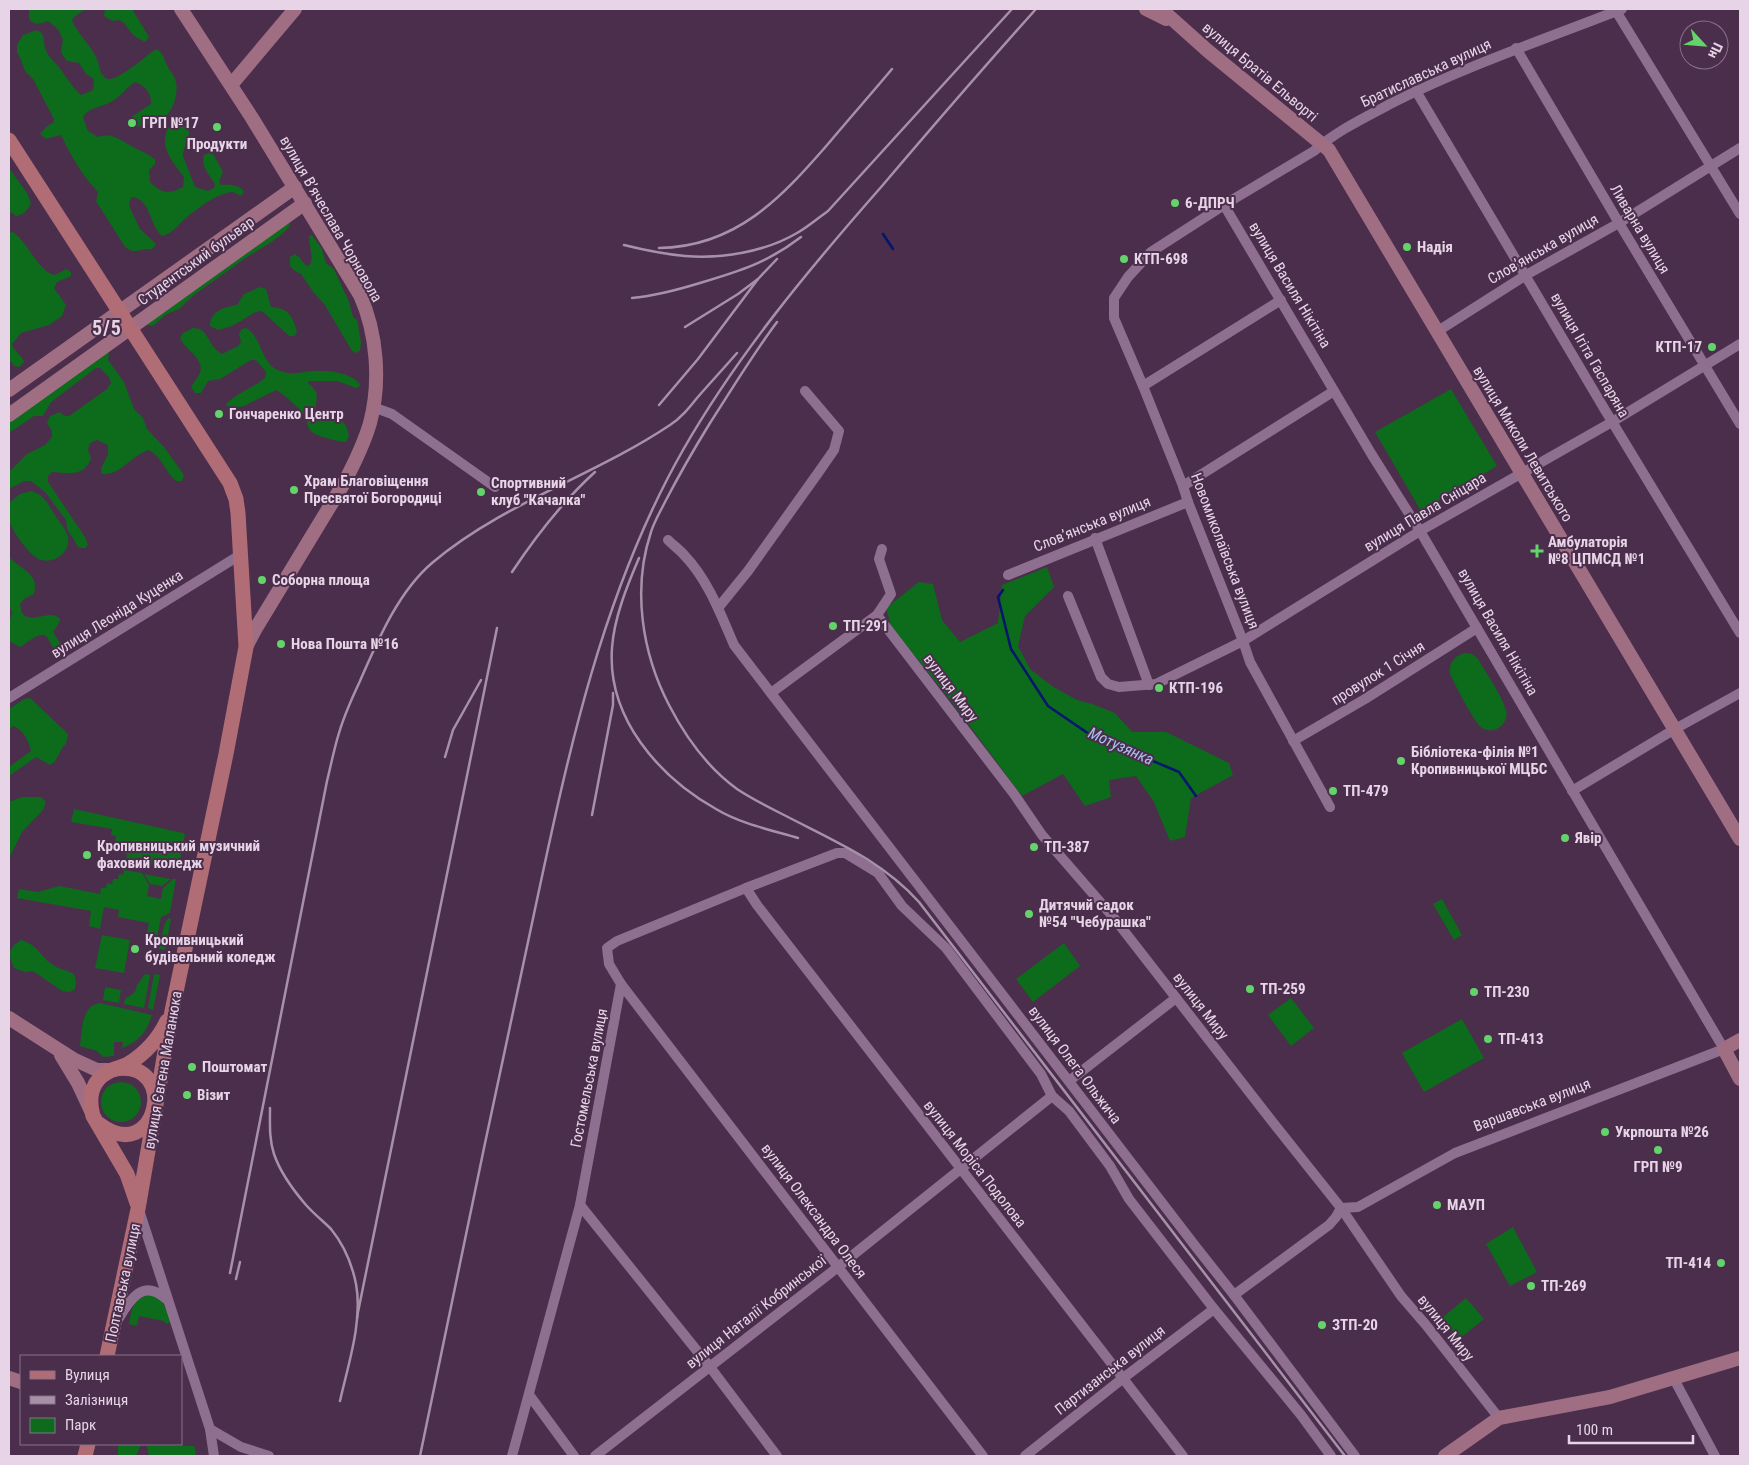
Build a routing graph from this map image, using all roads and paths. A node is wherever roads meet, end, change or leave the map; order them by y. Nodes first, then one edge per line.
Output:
1 (181, 9) edge
2 (295, 9) edge
3 (1146, 9) edge
4 (1161, 9) edge
5 (1619, 10) edge
6 (1178, 25) junction
7 (1516, 48) junction
8 (231, 85) junction
9 (1416, 91) junction
10 (9, 140) edge
11 (1322, 143) junction
12 (1740, 148) edge
13 (1710, 166) junction
14 (294, 187) junction
15 (305, 203) junction
16 (1224, 205) junction
17 (1740, 214) edge
18 (1619, 223) junction
19 (1526, 275) junction
20 (1114, 298) joint
21 (1281, 300) junction
22 (120, 311) junction
23 (130, 328) junction
24 (1438, 331) junction
25 (1740, 344) edge
26 (1705, 365) junction
27 (1143, 386) junction
28 (9, 390) edge
29 (804, 391) dead end
30 (1334, 391) junction
31 (374, 407) junction
32 (9, 415) edge
33 (1612, 422) junction
34 (1740, 424) edge
35 (1521, 473) junction
36 (1183, 486) junction
37 (495, 487) dead end
38 (1188, 502) junction
39 (1420, 531) junction
40 (1096, 538) junction
41 (668, 540) dead end
42 (882, 549) dead end
43 (240, 555) junction
44 (1008, 575) dead end
45 (1068, 596) dead end
46 (718, 608) junction
47 (877, 615) junction
48 (1477, 628) junction
49 (1740, 633) edge
50 (1243, 641) junction
51 (246, 647) junction
52 (1148, 685) junction
53 (771, 693) junction
54 (1740, 693) edge
55 (9, 698) edge
56 (1675, 729) junction
57 (1293, 741) junction
58 (1572, 791) junction
59 (1330, 808) dead end
60 (1740, 839) edge
61 (746, 888) junction
62 (621, 984) junction
63 (1176, 998) junction
64 (172, 1010) junction
65 (9, 1018) edge
66 (1740, 1040) edge
67 (1724, 1049) junction
68 (59, 1052) junction
69 (114, 1070) junction
70 (1740, 1079) edge
71 (1069, 1081) junction
72 (1052, 1096) junction
73 (155, 1108) junction
74 (93, 1116) junction
75 (960, 1170) junction
76 (580, 1205) junction
77 (1341, 1208) junction
78 (138, 1209) junction
79 (838, 1267) junction
80 (1234, 1295) junction
81 (167, 1300) junction
82 (1214, 1309) junction
83 (115, 1324) junction
84 (107, 1355) edge
85 (1740, 1358) edge
86 (710, 1367) junction
87 (1122, 1379) junction
88 (1674, 1379) junction
89 (530, 1396) junction
90 (1499, 1418) junction
91 (210, 1429) junction
92 (214, 1456) edge
93 (269, 1456) edge
94 (512, 1456) edge
95 (574, 1456) edge
96 (595, 1456) edge
97 (776, 1456) edge
98 (982, 1456) edge
99 (1025, 1456) edge
100 (1183, 1456) edge
101 (1330, 1456) edge
102 (1355, 1456) edge
103 (1445, 1456) edge
104 (1715, 1456) edge

1 - 8 main road, вулиця Вʼячеслава Чорновола
2 - 8 main road
3 - 6 main road, вулиця Братів Ельворті
4 - 6 main road, вулиця Братів Ельворті
5 - 7 street, Братиславська вулиця
5 - 13 street
6 - 11 main road, вулиця Братів Ельворті
7 - 9 street, Братиславська вулиця
7 - 18 street, Ливарна вулиця
8 - 14 main road, вулиця Вʼячеслава Чорновола
9 - 11 street, Братиславська вулиця
9 - 19 street, вулиця Ігіта Гаспаряна
10 - 22 main road, вулиця Євгена Маланюка
11 - 16 street, Братиславська вулиця
11 - 24 main road, вулиця Миколи Левитського
12 - 13 street, Словʼянська вулиця
13 - 17 street
13 - 18 street, Словʼянська вулиця
14 - 15 main road, вулиця Вʼячеслава Чорновола
14 - 22 main road, Студентський бульвар
15 - 23 main road, Студентський бульвар
15 - 31 main road, вулиця Вʼячеслава Чорновола
16 - 20 street, Братиславська вулиця
16 - 21 street, вулиця Василя Нікітіна
18 - 19 street, Словʼянська вулиця
18 - 26 street, Ливарна вулиця
19 - 24 street, Словʼянська вулиця
19 - 33 street, вулиця Ігіта Гаспаряна
20 - 27 street, Новомиколаївська вулиця
21 - 27 street
21 - 30 street, вулиця Василя Нікітіна
22 - 23 main road, вулиця Євгена Маланюка
22 - 28 main road, Студентський бульвар
23 - 32 main road, Студентський бульвар
23 - 43 main road, вулиця Євгена Маланюка
24 - 35 main road, вулиця Миколи Левитського
25 - 26 street, вулиця Павла Сніцара
26 - 33 street, вулиця Павла Сніцара
26 - 34 street, Ливарна вулиця
27 - 36 street, Новомиколаївська вулиця
29 - 46 street
30 - 36 street
30 - 39 street, вулиця Василя Нікітіна
31 - 37 street
31 - 51 main road, вулиця Вʼячеслава Чорновола
33 - 35 street, вулиця Павла Сніцара
33 - 49 street, вулиця Ігіта Гаспаряна
35 - 39 street, вулиця Павла Сніцара
35 - 56 main road, вулиця Миколи Левитського
36 - 38 street, Новомиколаївська вулиця
38 - 40 street, Словʼянська вулиця
38 - 50 street, Новомиколаївська вулиця
39 - 48 street, вулиця Василя Нікітіна
39 - 50 street, вулиця Павла Сніцара
40 - 44 street, Словʼянська вулиця
40 - 52 street
41 - 46 street, вулиця Олега Ольжича
42 - 47 street
43 - 51 main road, вулиця Євгена Маланюка
43 - 55 street, вулиця Леоніда Куценка
45 - 52 street, вулиця Павла Сніцара
46 - 53 street, вулиця Олега Ольжича
47 - 53 street
47 - 63 street, вулиця Миру
48 - 57 street, провулок 1 Січня
48 - 58 street, вулиця Василя Нікітіна
50 - 52 street, вулиця Павла Сніцара
50 - 57 street, Новомиколаївська вулиця
51 - 64 main road, вулиця Євгена Маланюка
53 - 71 street, вулиця Олега Ольжича
54 - 56 street
56 - 58 street
56 - 60 main road, вулиця Миколи Левитського
57 - 59 street, Новомиколаївська вулиця
58 - 67 street, вулиця Василя Нікітіна
61 - 62 street
61 - 72 street
61 - 75 street, вулиця Моріса Подолова
62 - 76 street, Гостомельська вулиця
62 - 79 street, вулиця Олександра Олеся
63 - 71 street
63 - 77 street, вулиця Миру
64 - 69 main road
64 - 73 main road, вулиця Євгена Маланюка
65 - 68 main road
66 - 67 main road, Варшавська вулиця
67 - 70 main road, вулиця Василя Нікітіна
67 - 77 street, Варшавська вулиця
68 - 69 main road
68 - 74 main road
69 - 73 main road
69 - 74 main road
71 - 80 street, вулиця Олега Ольжича
72 - 75 street, вулиця Наталії Кобринської
72 - 82 street
73 - 74 main road
73 - 78 main road, вулиця Євгена Маланюка
74 - 78 main road
75 - 79 street, вулиця Наталії Кобринської
75 - 87 street, вулиця Моріса Подолова
76 - 86 street
76 - 89 street, Гостомельська вулиця
77 - 80 street
77 - 90 street, вулиця Миру
78 - 81 street, вулиця Євгена Маланюка
78 - 83 main road, Полтавська вулиця
79 - 86 street, вулиця Наталії Кобринської
79 - 98 street, вулиця Олександра Олеся
80 - 102 street, вулиця Олега Ольжича
81 - 83 street
81 - 91 street, вулиця Євгена Маланюка
82 - 87 street, Партизанська вулиця
82 - 101 street
83 - 84 main road, Полтавська вулиця
85 - 88 main road
86 - 96 street, вулиця Наталії Кобринської
86 - 97 street
87 - 99 street, Партизанська вулиця
87 - 100 street, вулиця Моріса Подолова
88 - 90 main road
88 - 104 street
89 - 94 street, Гостомельська вулиця
89 - 95 street
90 - 103 main road
91 - 92 street, вулиця Євгена Маланюка
91 - 93 street

